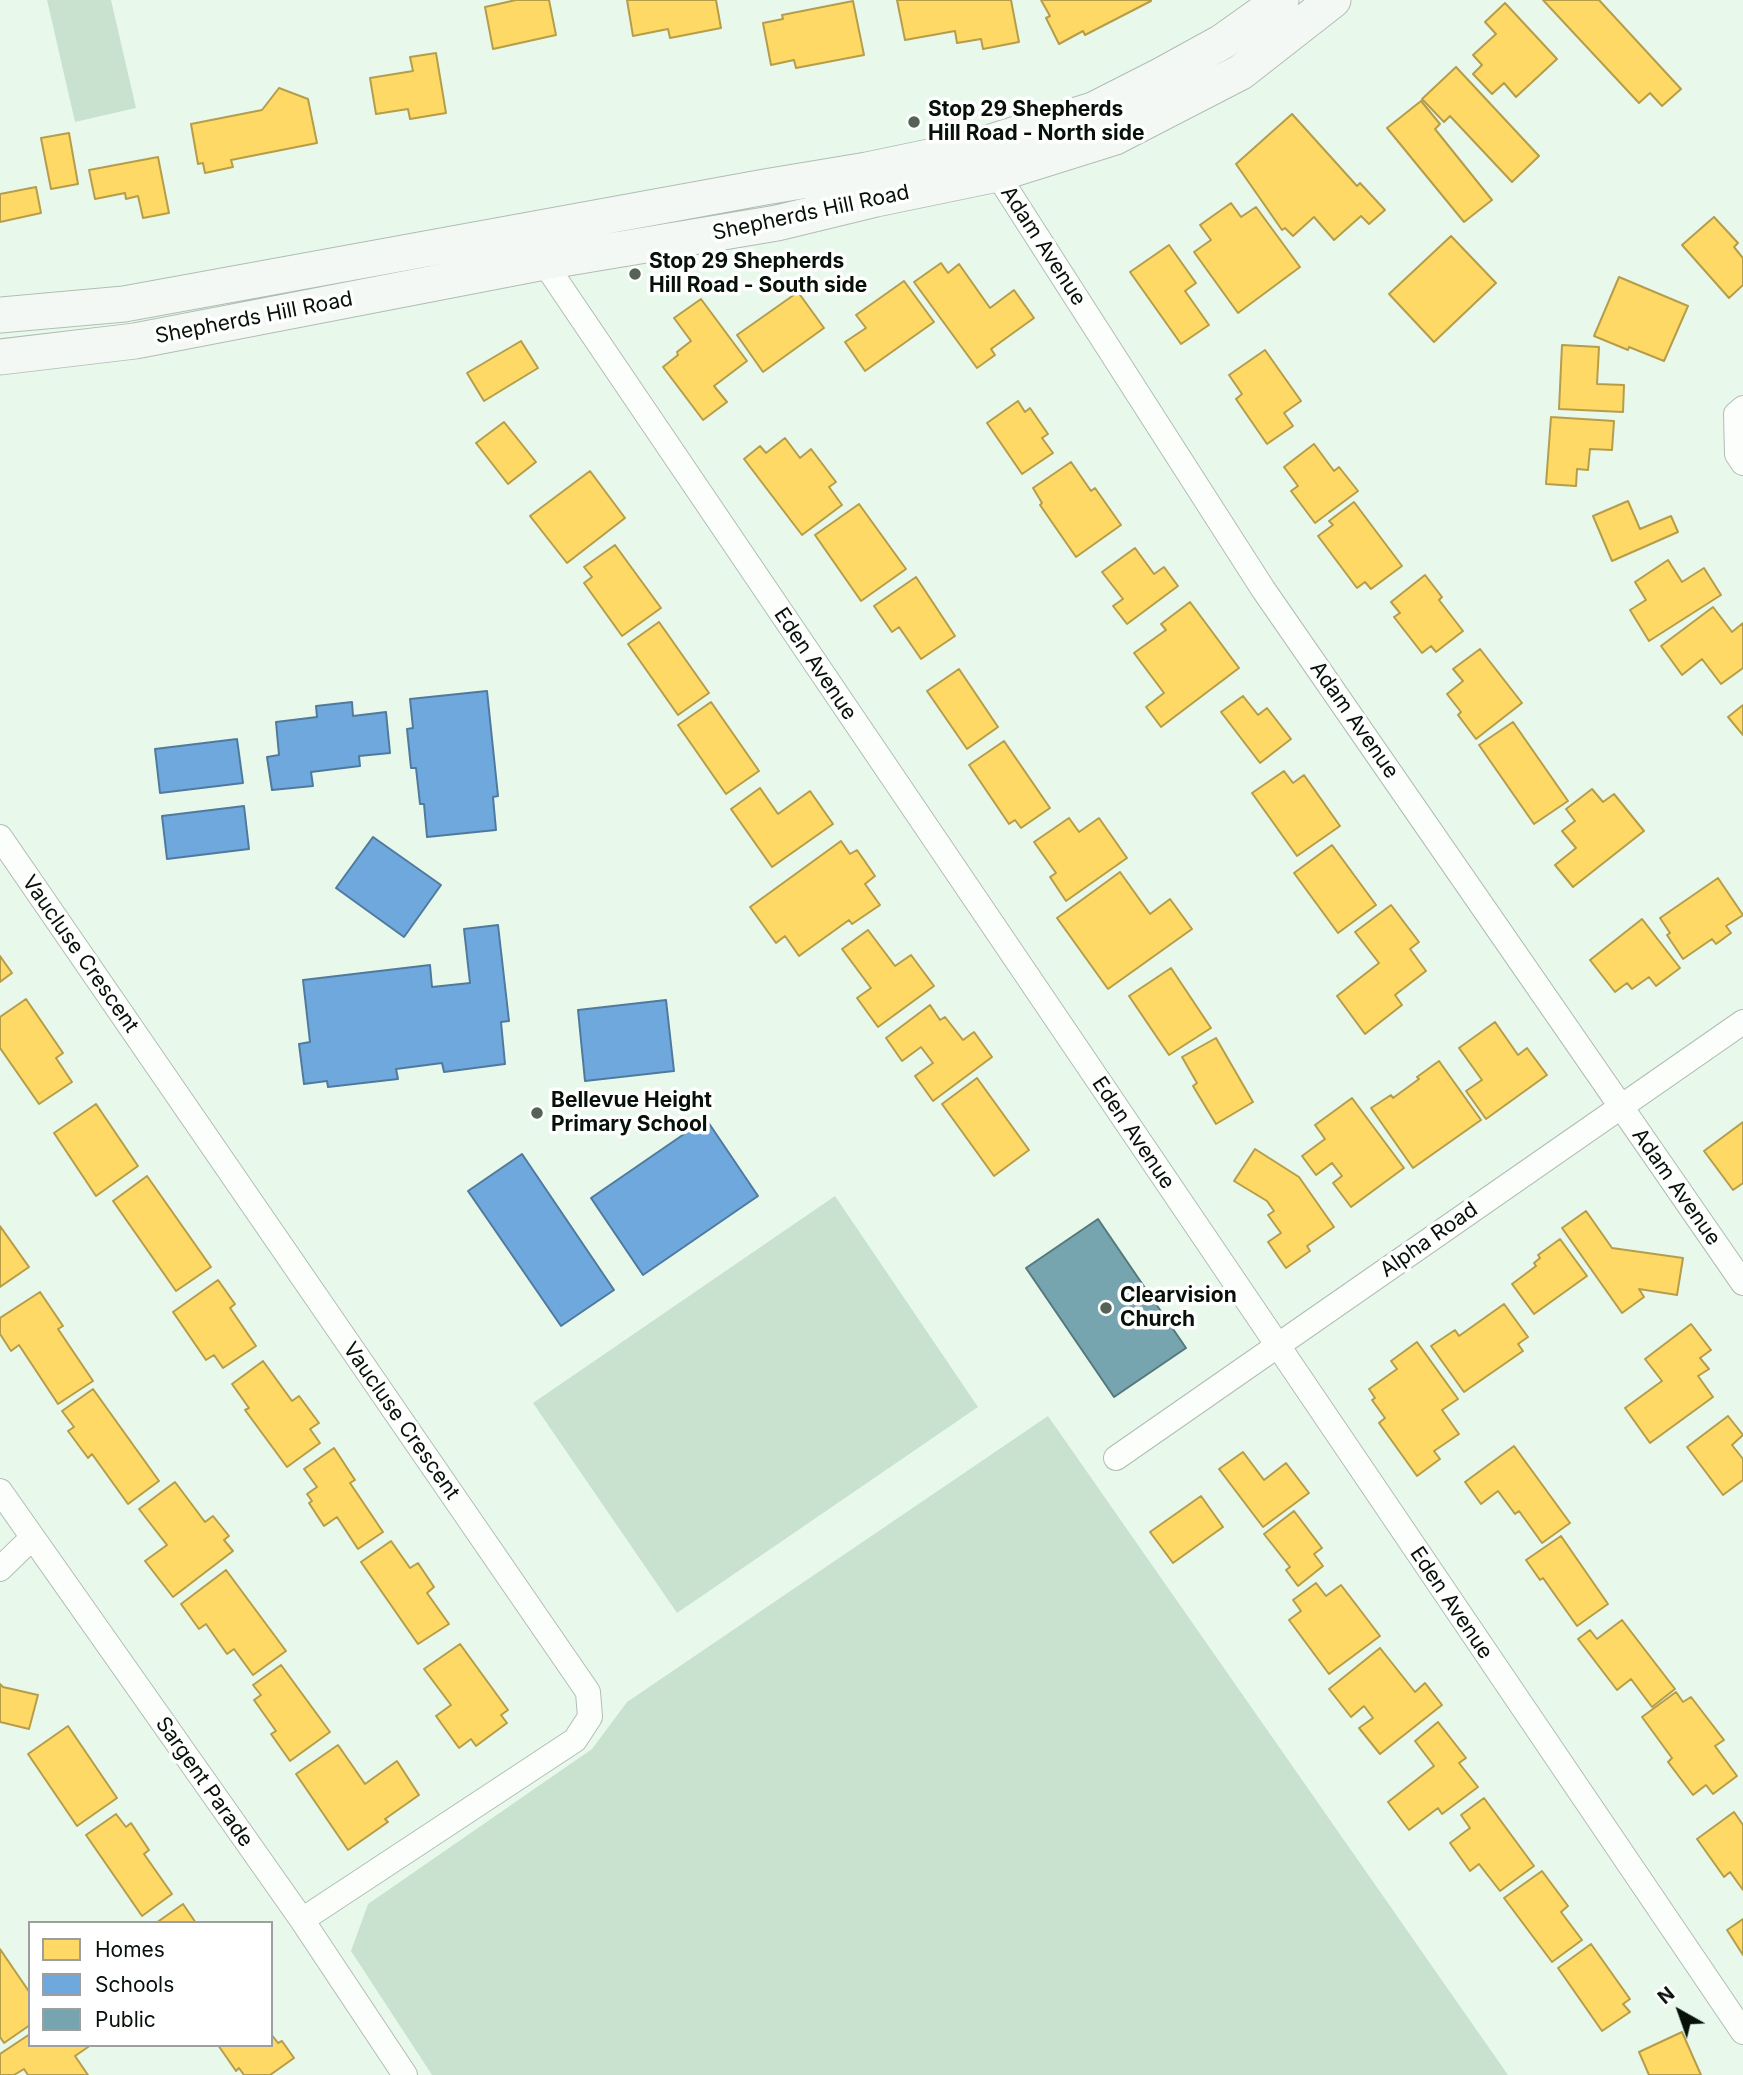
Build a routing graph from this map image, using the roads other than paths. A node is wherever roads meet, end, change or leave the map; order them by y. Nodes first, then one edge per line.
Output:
1 (1281, 0) edge
2 (1333, 0) edge
3 (992, 159) junction
4 (539, 229) junction
5 (544, 262) junction
6 (0, 315) edge
7 (0, 356) edge
8 (1743, 408) edge
9 (1743, 463) edge
10 (0, 837) edge
11 (1743, 1022) edge
12 (1621, 1107) junction
13 (1743, 1283) edge
14 (1277, 1346) junction
15 (1116, 1458) dead end
16 (0, 1491) edge
17 (32, 1538) junction
18 (0, 1569) edge
19 (302, 1920) junction
20 (1743, 2032) edge
21 (405, 2075) edge

1 - 3 main road, Shepherds Hill Road
2 - 3 main road, Shepherds Hill Road
3 - 4 main road, Shepherds Hill Road
3 - 5 main road, Shepherds Hill Road
3 - 12 street, Adam Avenue
4 - 5 street, Eden Avenue
4 - 6 main road, Shepherds Hill Road
5 - 7 main road, Shepherds Hill Road
5 - 14 street, Eden Avenue
8 - 9 street
10 - 19 street, Vaucluse Crescent
11 - 12 street, Alpha Road
12 - 13 street, Adam Avenue
12 - 14 street, Alpha Road
14 - 15 street, Alpha Road
14 - 20 street, Eden Avenue
16 - 17 street, Sargent Parade
17 - 18 street
17 - 19 street, Sargent Parade
19 - 21 street, Sargent Parade

